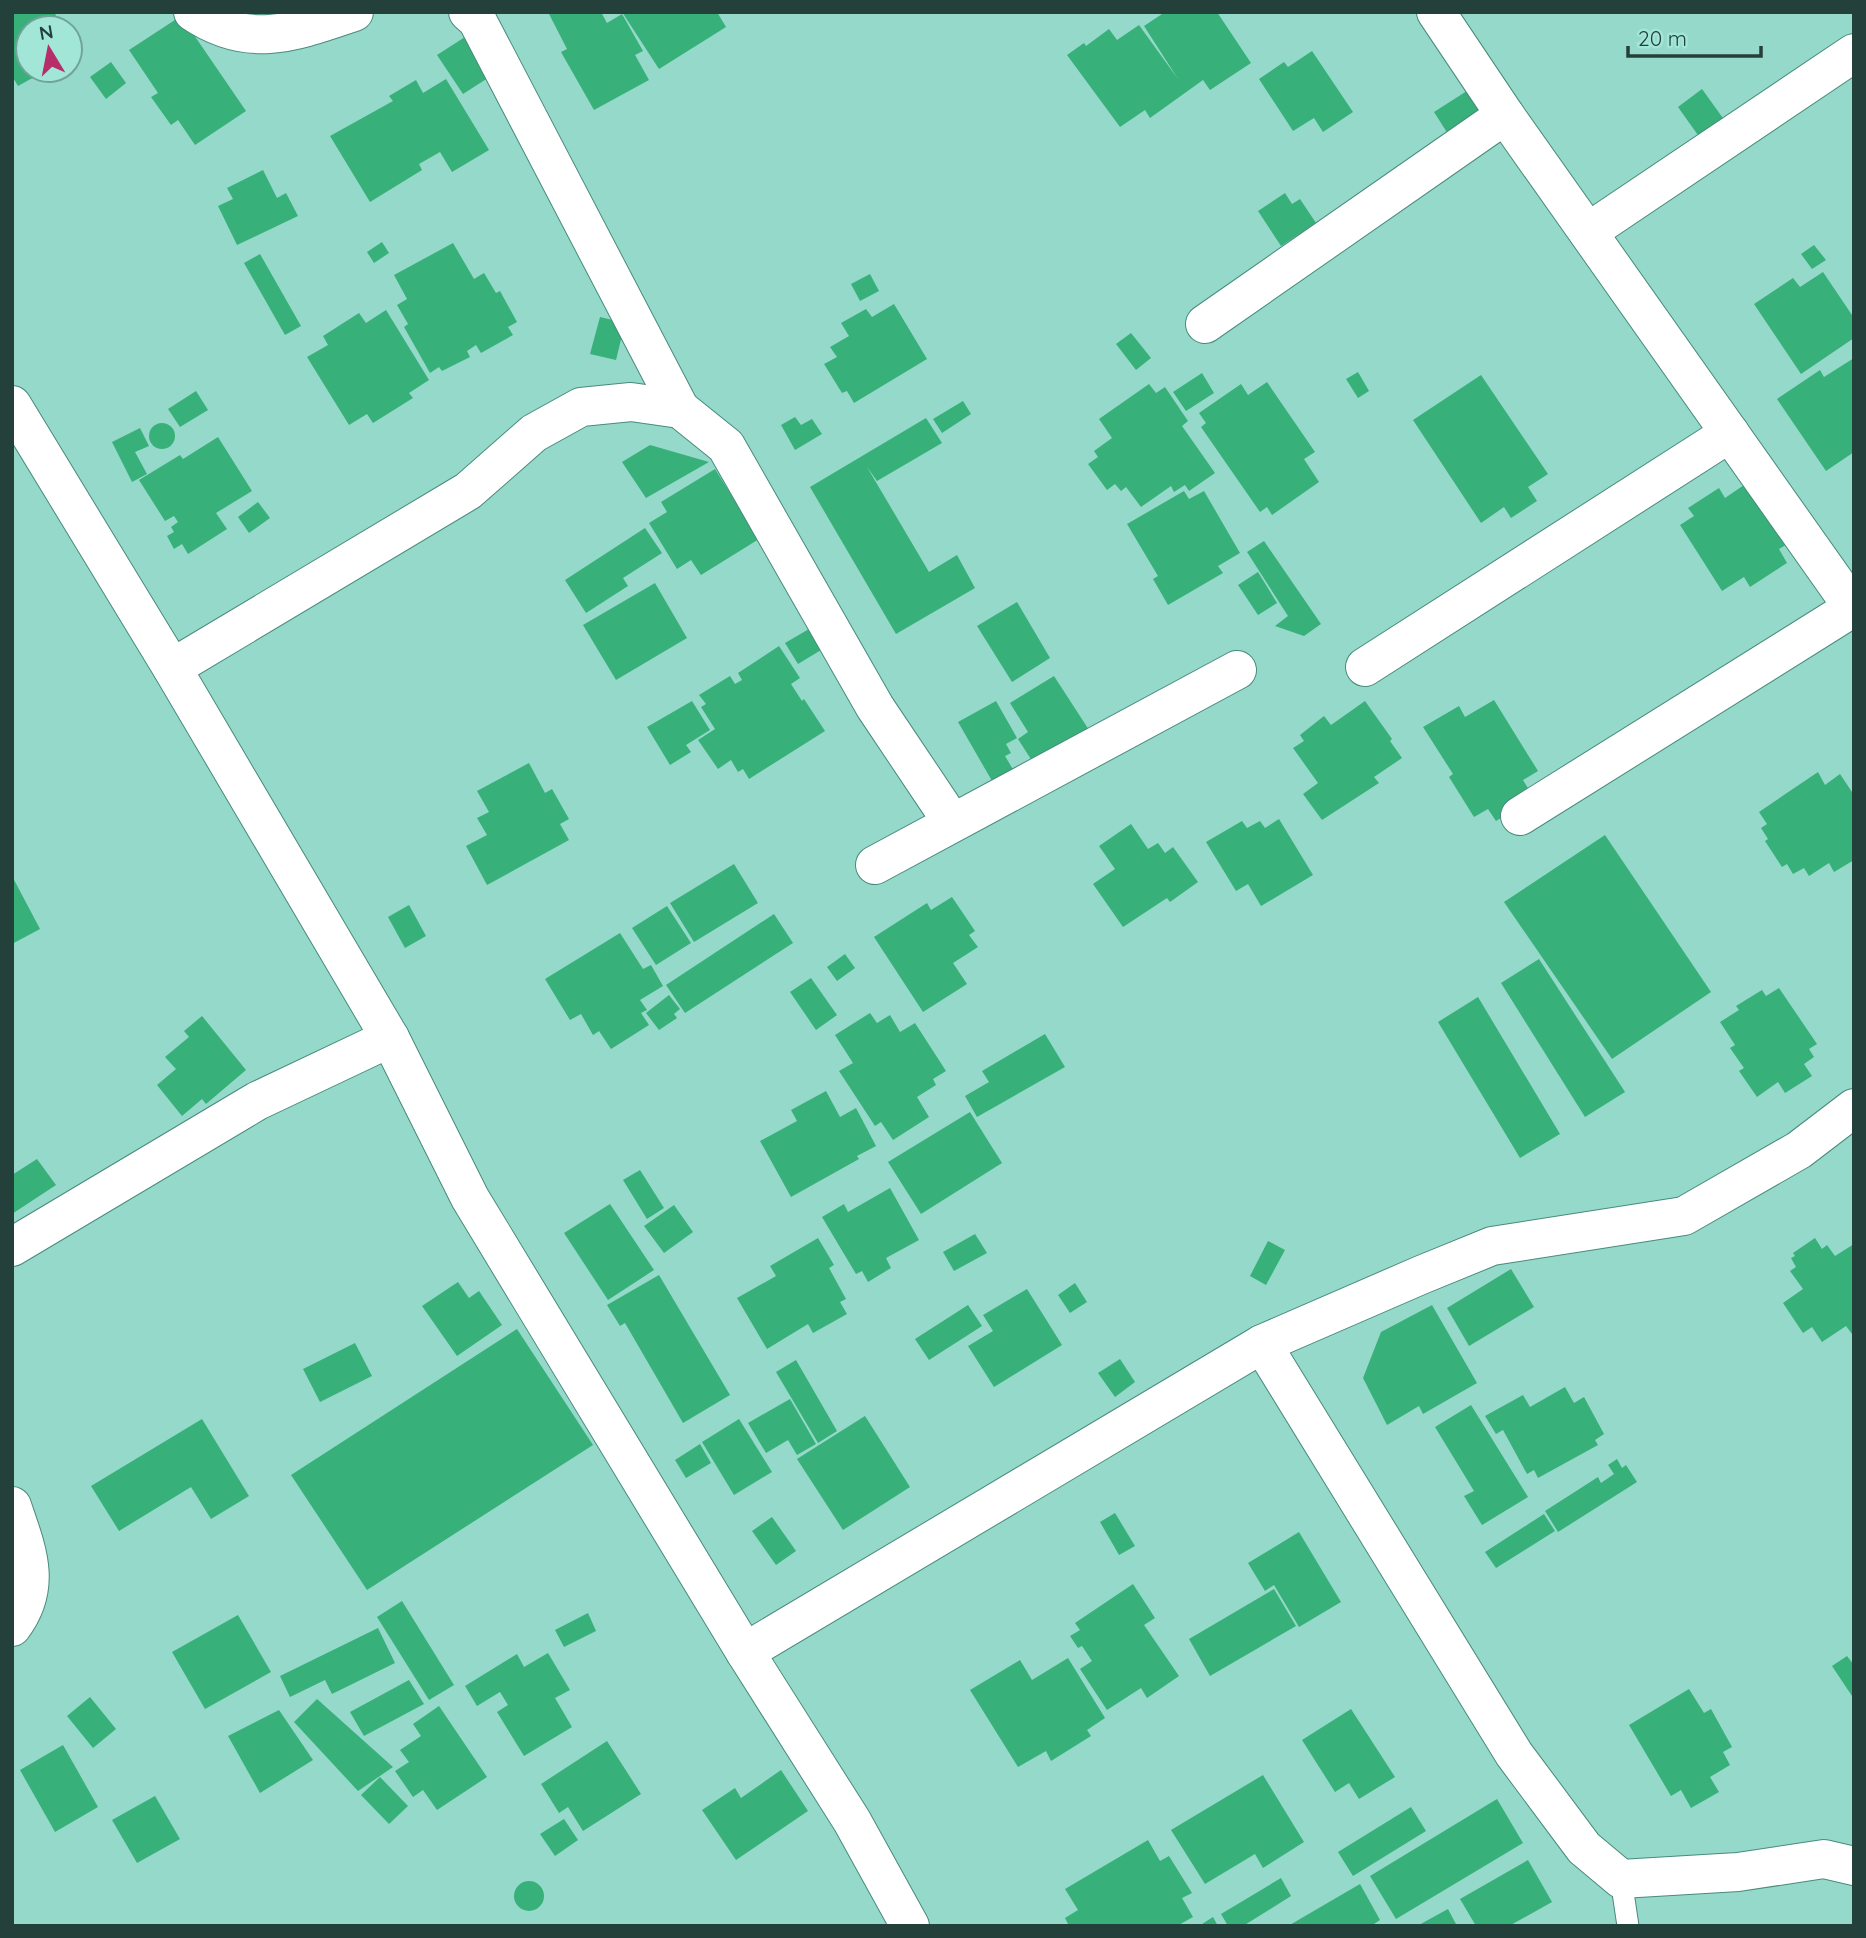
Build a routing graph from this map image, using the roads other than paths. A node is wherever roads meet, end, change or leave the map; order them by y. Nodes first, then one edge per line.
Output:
1 (193, 12) edge
2 (354, 12) edge
3 (468, 12) edge
4 (1436, 12) edge
5 (1854, 53) edge
6 (1505, 115) junction
7 (1588, 232) junction
8 (1205, 324) dead end
9 (12, 405) edge
10 (680, 409) junction
11 (1730, 433) junction
12 (1854, 608) edge
13 (1365, 667) dead end
14 (173, 668) junction
15 (1237, 670) dead end
16 (1520, 816) dead end
17 (952, 822) junction
18 (875, 865) dead end
19 (390, 1038) junction
20 (1854, 1108) edge
21 (12, 1247) edge
22 (1262, 1344) junction
23 (12, 1506) edge
24 (12, 1627) edge
25 (745, 1652) junction
26 (1854, 1866) edge
27 (1621, 1879) junction
28 (910, 1926) edge
29 (1628, 1926) edge

1 - 2 street
3 - 10 street
4 - 6 street
5 - 7 street
6 - 7 street
6 - 8 street
7 - 11 street
9 - 14 street
10 - 14 street
10 - 17 street
11 - 12 street
11 - 13 street
12 - 16 street
14 - 19 street
15 - 17 street
17 - 18 street
19 - 21 street
19 - 25 street
20 - 22 street
22 - 25 street
22 - 27 street
23 - 24 street
25 - 28 street
26 - 27 street
27 - 29 lane

